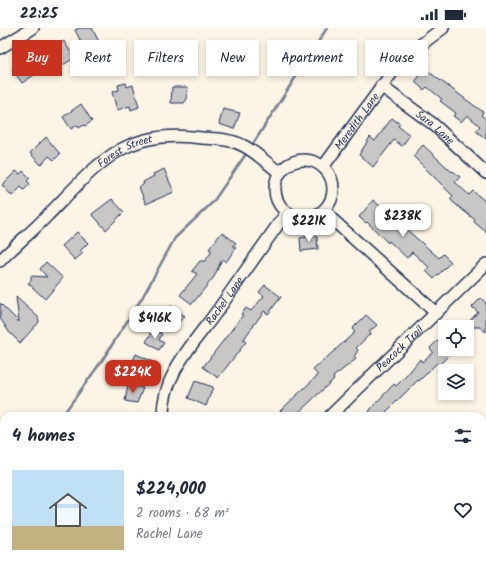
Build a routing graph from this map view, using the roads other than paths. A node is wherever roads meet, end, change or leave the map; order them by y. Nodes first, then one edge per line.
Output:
1 (33, 28) edge
2 (443, 28) edge
3 (0, 48) edge
4 (381, 86) junction
5 (323, 167) junction
6 (280, 173) junction
7 (486, 173) edge
8 (322, 211) junction
9 (287, 212) junction
10 (0, 261) edge
11 (486, 264) edge
12 (436, 313) junction
13 (163, 412) edge
14 (334, 412) edge

1 - 3 street
2 - 4 street, Meredith Lane
4 - 5 street, Meredith Lane
4 - 7 street, Sara Lane
5 - 6 street
5 - 8 street
6 - 9 street
6 - 10 street, Forest Street
8 - 9 street
8 - 12 street
9 - 13 street, Rachel Lane
11 - 12 street, Peacock Trail
12 - 14 street, Peacock Trail

